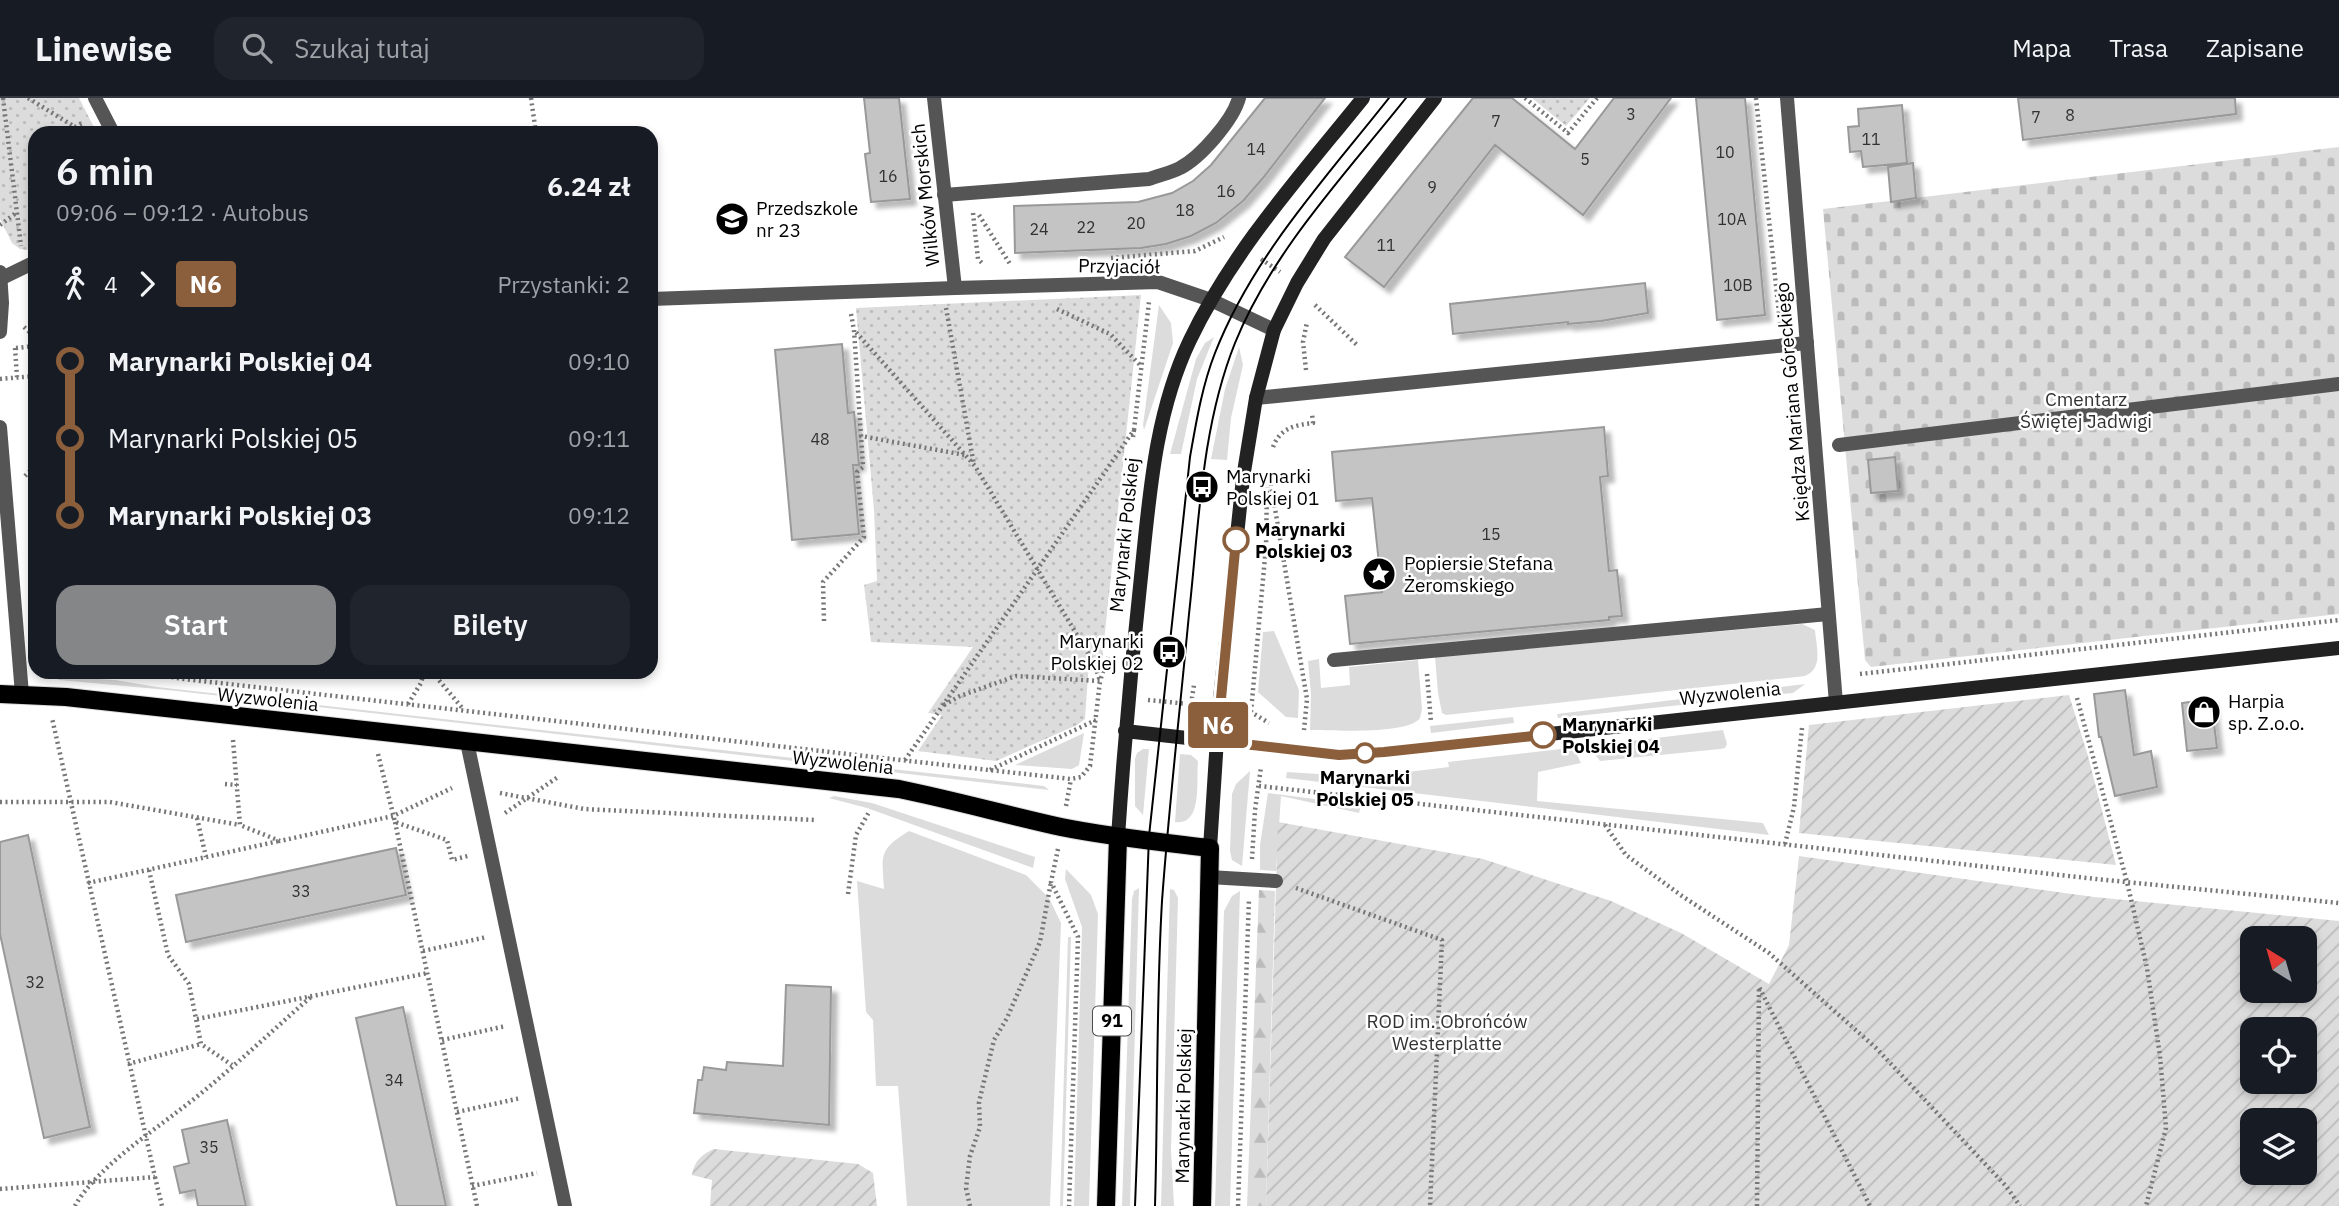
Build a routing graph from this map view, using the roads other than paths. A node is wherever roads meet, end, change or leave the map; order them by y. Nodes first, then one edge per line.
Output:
1 (95, 98) edge
2 (934, 98) edge
3 (1239, 98) edge
4 (1363, 98) edge
5 (1435, 98) edge
6 (1787, 98) edge
7 (110, 126) edge
8 (944, 195) junction
9 (28, 265) edge
10 (1, 275) edge
11 (955, 288) junction
12 (658, 299) edge
13 (1211, 300) junction
14 (1273, 330) junction
15 (0, 332) edge
16 (1807, 343) junction
17 (2339, 384) edge
18 (1256, 398) junction
19 (0, 427) edge
20 (1839, 445) dead end
21 (1828, 614) junction
22 (2339, 648) edge
23 (1334, 660) dead end
24 (0, 694) edge
25 (22, 694) junction
26 (1836, 703) junction
27 (1125, 731) junction
28 (1217, 741) junction
29 (467, 742) junction
30 (1118, 837) junction
31 (1210, 848) junction
32 (1209, 877) junction
33 (1276, 881) road end
34 (565, 1206) edge
35 (1106, 1206) edge
36 (1202, 1206) edge

1 - 7 street
2 - 8 street, Wilków Morskich
3 - 8 street
4 - 13 street, Marynarki Polskiej / 91
5 - 14 street, Marynarki Polskiej
6 - 16 street, Księdza Mariana Góreckiego
8 - 11 street, Wilków Morskich
9 - 10 street
10 - 15 street
11 - 12 street, Przyjaciół
11 - 13 street, Przyjaciół
13 - 14 street, Przyjaciół
13 - 27 street, Marynarki Polskiej / 91
14 - 18 street, Marynarki Polskiej
16 - 18 street
16 - 21 street, Księdza Mariana Góreckiego
17 - 20 street
18 - 28 street, Marynarki Polskiej
19 - 25 street
21 - 23 street
21 - 26 street, Księdza Mariana Góreckiego
22 - 26 street, Wyzwolenia
24 - 25 main road, Wyzwolenia
25 - 29 main road, Wyzwolenia
26 - 28 street, Wyzwolenia
27 - 28 street, Wyzwolenia
27 - 30 street, Marynarki Polskiej / 91
28 - 31 street, Marynarki Polskiej
29 - 30 main road, Wyzwolenia
29 - 34 street
30 - 31 main road, Wyzwolenia
30 - 35 main road, Marynarki Polskiej / 91
31 - 32 main road, Marynarki Polskiej
32 - 33 street
32 - 36 main road, Marynarki Polskiej

